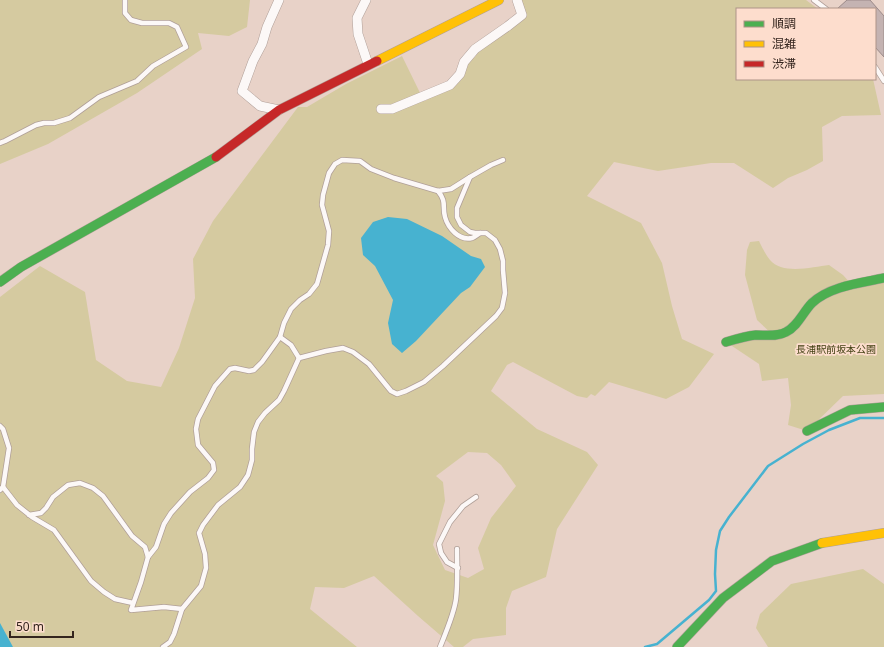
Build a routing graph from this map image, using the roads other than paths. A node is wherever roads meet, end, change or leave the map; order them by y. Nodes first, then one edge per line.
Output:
1 (125, 0) edge
2 (279, 0) edge
3 (366, 0) edge
4 (499, 0) edge
5 (518, 0) edge
6 (814, 0) edge
7 (825, 8) edge
8 (368, 64) junction
9 (876, 69) edge
10 (884, 81) edge
11 (381, 109) dead end
12 (279, 110) junction
13 (0, 143) edge
14 (503, 160) dead end
15 (470, 177) junction
16 (438, 191) junction
17 (480, 233) junction
18 (884, 278) edge
19 (0, 282) edge
20 (280, 336) junction
21 (726, 342) dead end
22 (299, 358) junction
23 (884, 407) edge
24 (0, 426) edge
25 (807, 431) dead end
26 (2, 489) edge
27 (476, 497) dead end
28 (29, 515) junction
29 (884, 533) edge
30 (457, 549) dead end
31 (148, 558) junction
32 (458, 568) junction
33 (133, 603) junction
34 (182, 609) junction
35 (163, 647) edge
36 (440, 647) edge
37 (677, 647) edge

1 - 13 lane
2 - 12 street
3 - 8 street
4 - 8 street
5 - 11 street
6 - 7 lane
8 - 12 street
9 - 10 lane
12 - 19 street
14 - 15 lane
15 - 16 lane
15 - 17 lane
16 - 17 lane
16 - 20 lane
17 - 22 lane
18 - 21 street
20 - 22 lane
20 - 31 lane
22 - 34 lane
23 - 25 street
24 - 26 lane
26 - 28 lane
27 - 32 lane
28 - 31 lane
28 - 33 lane
29 - 37 street
30 - 32 lane
31 - 33 lane
32 - 36 lane
33 - 34 lane
34 - 35 lane

